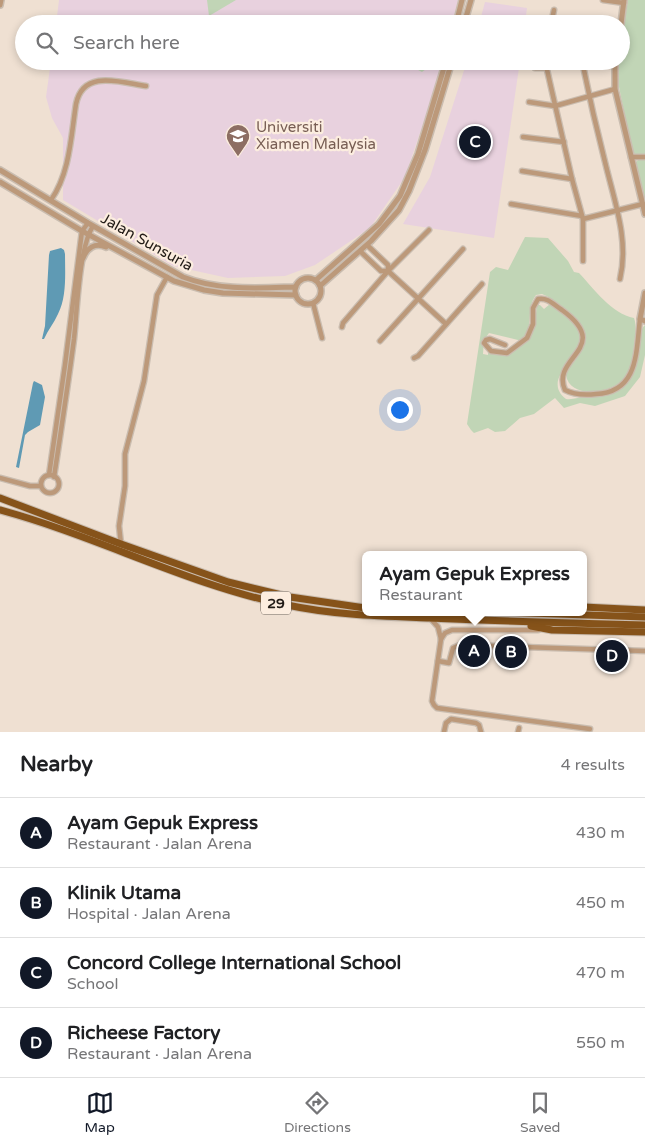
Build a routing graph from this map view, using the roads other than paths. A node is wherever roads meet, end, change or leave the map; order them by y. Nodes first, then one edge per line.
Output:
1 (0, 0) edge
2 (462, 0) edge
3 (471, 0) edge
4 (603, 0) edge
5 (615, 1) edge
6 (624, 2) edge
7 (0, 5) edge
8 (554, 10) dead end
9 (458, 15) edge
10 (467, 15) edge
11 (553, 15) edge
12 (622, 15) edge
13 (443, 70) edge
14 (449, 70) edge
15 (547, 70) edge
16 (584, 70) edge
17 (615, 70) edge
18 (146, 86) dead end
19 (615, 89) junction
20 (589, 97) junction
21 (529, 102) dead end
22 (555, 106) junction
23 (523, 137) dead end
24 (564, 142) junction
25 (631, 157) junction
26 (645, 157) edge
27 (0, 170) edge
28 (522, 172) dead end
29 (572, 179) junction
30 (0, 182) edge
31 (51, 200) junction
32 (511, 204) dead end
33 (643, 204) junction
34 (617, 211) junction
35 (645, 214) edge
36 (582, 217) junction
37 (90, 224) junction
38 (429, 230) dead end
39 (82, 231) junction
40 (88, 234) junction
41 (367, 245) junction
42 (463, 249) dead end
43 (360, 251) junction
44 (83, 258) junction
45 (582, 262) dead end
46 (144, 266) junction
47 (388, 271) junction
48 (167, 277) junction
49 (620, 279) dead end
50 (316, 280) junction
51 (482, 284) dead end
52 (320, 286) junction
53 (296, 287) junction
54 (645, 293) edge
55 (296, 295) junction
56 (418, 298) junction
57 (313, 303) junction
58 (643, 320) edge
59 (446, 324) junction
60 (342, 327) dead end
61 (322, 338) dead end
62 (380, 341) dead end
63 (505, 345) dead end
64 (414, 358) dead end
65 (52, 476) junction
66 (0, 478) edge
67 (40, 486) junction
68 (0, 498) edge
69 (0, 502) edge
70 (23, 507) junction
71 (0, 510) edge
72 (121, 544) junction
73 (587, 607) edge
74 (362, 608) edge
75 (645, 610) edge
76 (587, 615) edge
77 (645, 617) edge
78 (431, 618) junction
79 (502, 622) junction
80 (645, 625) edge
81 (552, 630) junction
82 (645, 632) edge
83 (441, 639) junction
84 (645, 651) edge
85 (438, 661) junction
86 (590, 729) dead end
87 (444, 732) edge
88 (481, 732) edge

1 - 7 street
2 - 9 street
3 - 10 street
4 - 5 street
5 - 6 street
6 - 12 street
8 - 11 street
13 - 50 street
14 - 41 street
15 - 22 street
16 - 20 street
17 - 19 street
18 - 31 street
19 - 20 street
19 - 25 street
20 - 22 street
20 - 34 street
21 - 22 street
22 - 24 street
23 - 24 street
24 - 29 street
25 - 26 street
25 - 33 street
27 - 31 street, Jalan Sunsuria
28 - 29 street
29 - 36 street
30 - 39 street, Jalan Sunsuria
31 - 37 street, Jalan Sunsuria
32 - 36 street
33 - 34 street
33 - 35 street
34 - 36 street
34 - 49 street
36 - 45 street
37 - 39 street
37 - 40 street
37 - 53 street, Jalan Sunsuria
38 - 47 street
39 - 40 street, Jalan Sunsuria
39 - 65 street
40 - 44 street
40 - 46 street, Jalan Sunsuria
41 - 43 street
41 - 47 street
42 - 56 street
43 - 47 street
43 - 52 street
44 - 46 street
44 - 65 street
46 - 48 street, Jalan Sunsuria
47 - 56 street
47 - 60 street
48 - 55 street, Jalan Sunsuria
48 - 72 street
50 - 52 street
50 - 53 street
51 - 59 street
52 - 57 street
53 - 55 street
54 - 58 street
55 - 57 street
56 - 59 street
56 - 62 street
57 - 61 street
58 - 63 street
59 - 64 street
65 - 67 street
65 - 67 street
66 - 67 street
68 - 70 highway
69 - 70 highway, 29
70 - 72 highway, 29
71 - 78 highway, 29
72 - 74 highway, 29
73 - 75 highway
76 - 77 highway
78 - 79 highway, 29
78 - 83 street
79 - 80 highway, 29
79 - 81 highway
81 - 82 highway
81 - 83 street
83 - 85 street
84 - 85 street
85 - 86 street
87 - 88 street

